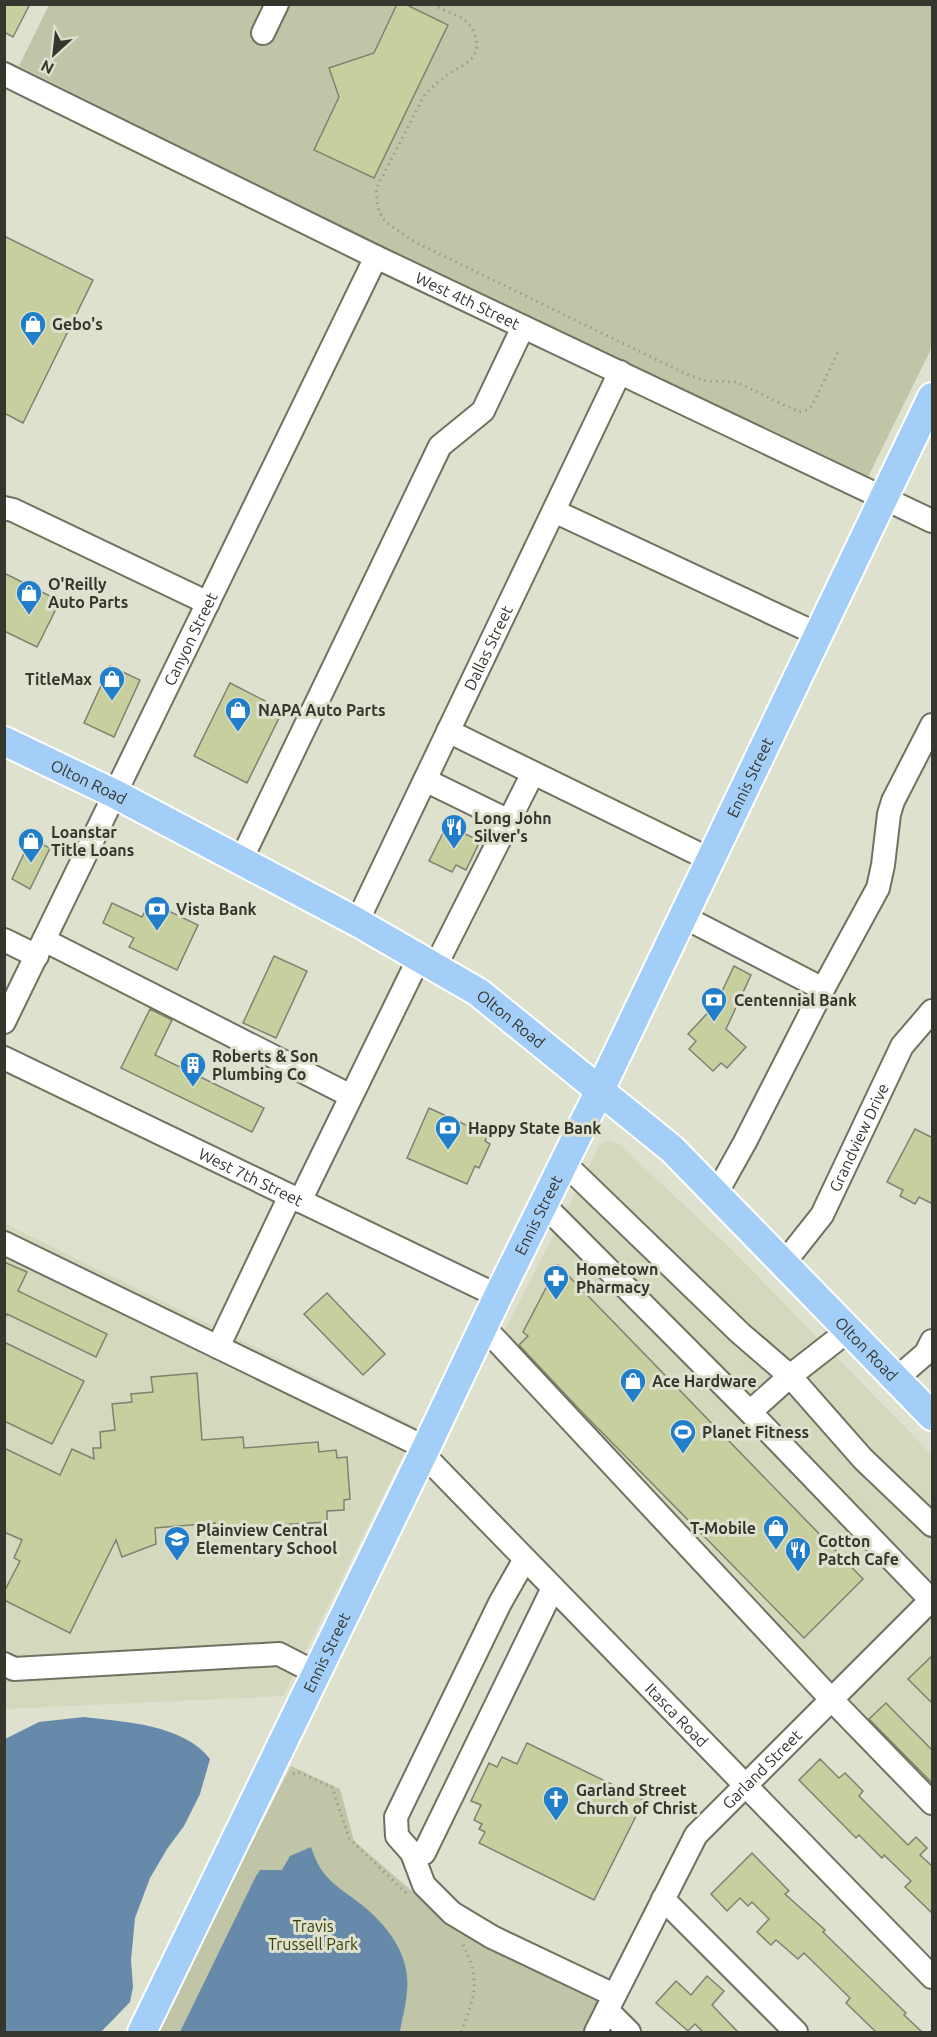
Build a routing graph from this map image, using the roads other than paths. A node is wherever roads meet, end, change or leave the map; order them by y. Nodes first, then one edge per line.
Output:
1 (277, 4) edge
2 (263, 33) dead end
3 (4, 74) edge
4 (376, 257) junction
5 (523, 327) junction
6 (620, 372) junction
7 (933, 397) edge
8 (884, 497) junction
9 (4, 508) edge
10 (554, 511) junction
11 (933, 521) edge
12 (208, 603) junction
13 (818, 634) junction
14 (933, 725) edge
15 (448, 732) junction
16 (4, 741) edge
17 (533, 773) junction
18 (425, 780) junction
19 (115, 794) junction
20 (509, 821) junction
21 (709, 859) junction
22 (241, 860) junction
23 (682, 916) junction
24 (357, 922) junction
25 (4, 940) edge
26 (40, 948) junction
27 (427, 962) junction
28 (822, 989) junction
29 (933, 1011) edge
30 (4, 1022) edge
31 (4, 1058) edge
32 (600, 1090) junction
33 (351, 1096) junction
34 (564, 1163) junction
35 (716, 1194) junction
36 (295, 1198) junction
37 (543, 1204) junction
38 (4, 1243) edge
39 (784, 1263) junction
40 (498, 1296) junction
41 (483, 1326) junction
42 (849, 1330) junction
43 (933, 1341) edge
44 (218, 1347) junction
45 (790, 1376) junction
46 (896, 1379) junction
47 (750, 1412) junction
48 (933, 1416) edge
49 (424, 1451) junction
50 (933, 1525) edge
51 (525, 1559) junction
52 (553, 1588) junction
53 (932, 1599) edge
54 (4, 1664) edge
55 (316, 1673) junction
56 (831, 1699) junction
57 (744, 1785) junction
58 (933, 1803) edge
59 (412, 1853) junction
60 (663, 1899) junction
61 (933, 1977) edge
62 (611, 2003) junction
63 (142, 2032) edge
64 (596, 2032) edge
65 (629, 2032) edge
66 (796, 2032) edge

1 - 2 street
3 - 4 street, West 4th Street
4 - 5 street, West 4th Street
4 - 12 street, Canyon Street
5 - 6 street, West 4th Street
5 - 22 street
6 - 8 street, West 4th Street
6 - 10 street, Dallas Street
7 - 8 main road, Ennis Street
8 - 11 street, West 4th Street
8 - 13 main road, Ennis Street
9 - 12 street
10 - 13 street
10 - 15 street, Dallas Street
12 - 19 street, Canyon Street
13 - 21 main road, Ennis Street
14 - 28 street
15 - 17 street
15 - 18 street, Dallas Street
16 - 19 main road, Olton Road
17 - 20 street
17 - 21 street
18 - 20 street
18 - 24 street, Dallas Street
19 - 22 main road, Olton Road
19 - 26 street, Canyon Street
20 - 27 street
21 - 23 main road, Ennis Street
22 - 24 main road, Olton Road
23 - 28 street
23 - 32 main road, Ennis Street
24 - 27 main road, Olton Road
25 - 26 street
26 - 30 street, Canyon Street
26 - 33 street
27 - 32 main road, Olton Road
27 - 33 street
28 - 35 street
29 - 39 street, Grandview Drive
31 - 36 street, West 7th Street
32 - 34 main road, Ennis Street
32 - 35 main road, Olton Road
33 - 36 street
34 - 37 main road, Ennis Street
34 - 45 street
35 - 39 main road, Olton Road
36 - 40 street, West 7th Street
36 - 44 street
37 - 40 main road, Ennis Street
37 - 47 street
38 - 44 street, Itasca Road
39 - 42 main road, Olton Road
40 - 41 main road, Ennis Street
41 - 49 main road, Ennis Street
41 - 56 street
42 - 45 street
42 - 46 main road, Olton Road
43 - 46 street
44 - 49 street, Itasca Road
45 - 47 street
45 - 50 street
46 - 48 main road, Olton Road
47 - 53 street
49 - 51 street, Itasca Road
49 - 55 main road, Ennis Street
51 - 52 street, Itasca Road
51 - 59 street
52 - 57 street, Itasca Road
52 - 59 street
53 - 56 street, Garland Street
54 - 55 street
55 - 63 main road, Ennis Street
56 - 57 street, Garland Street
56 - 58 street
57 - 60 street, Garland Street
57 - 61 street, Itasca Road
59 - 62 street
60 - 62 street, Garland Street
60 - 66 street
62 - 64 street, Garland Street
62 - 65 street

